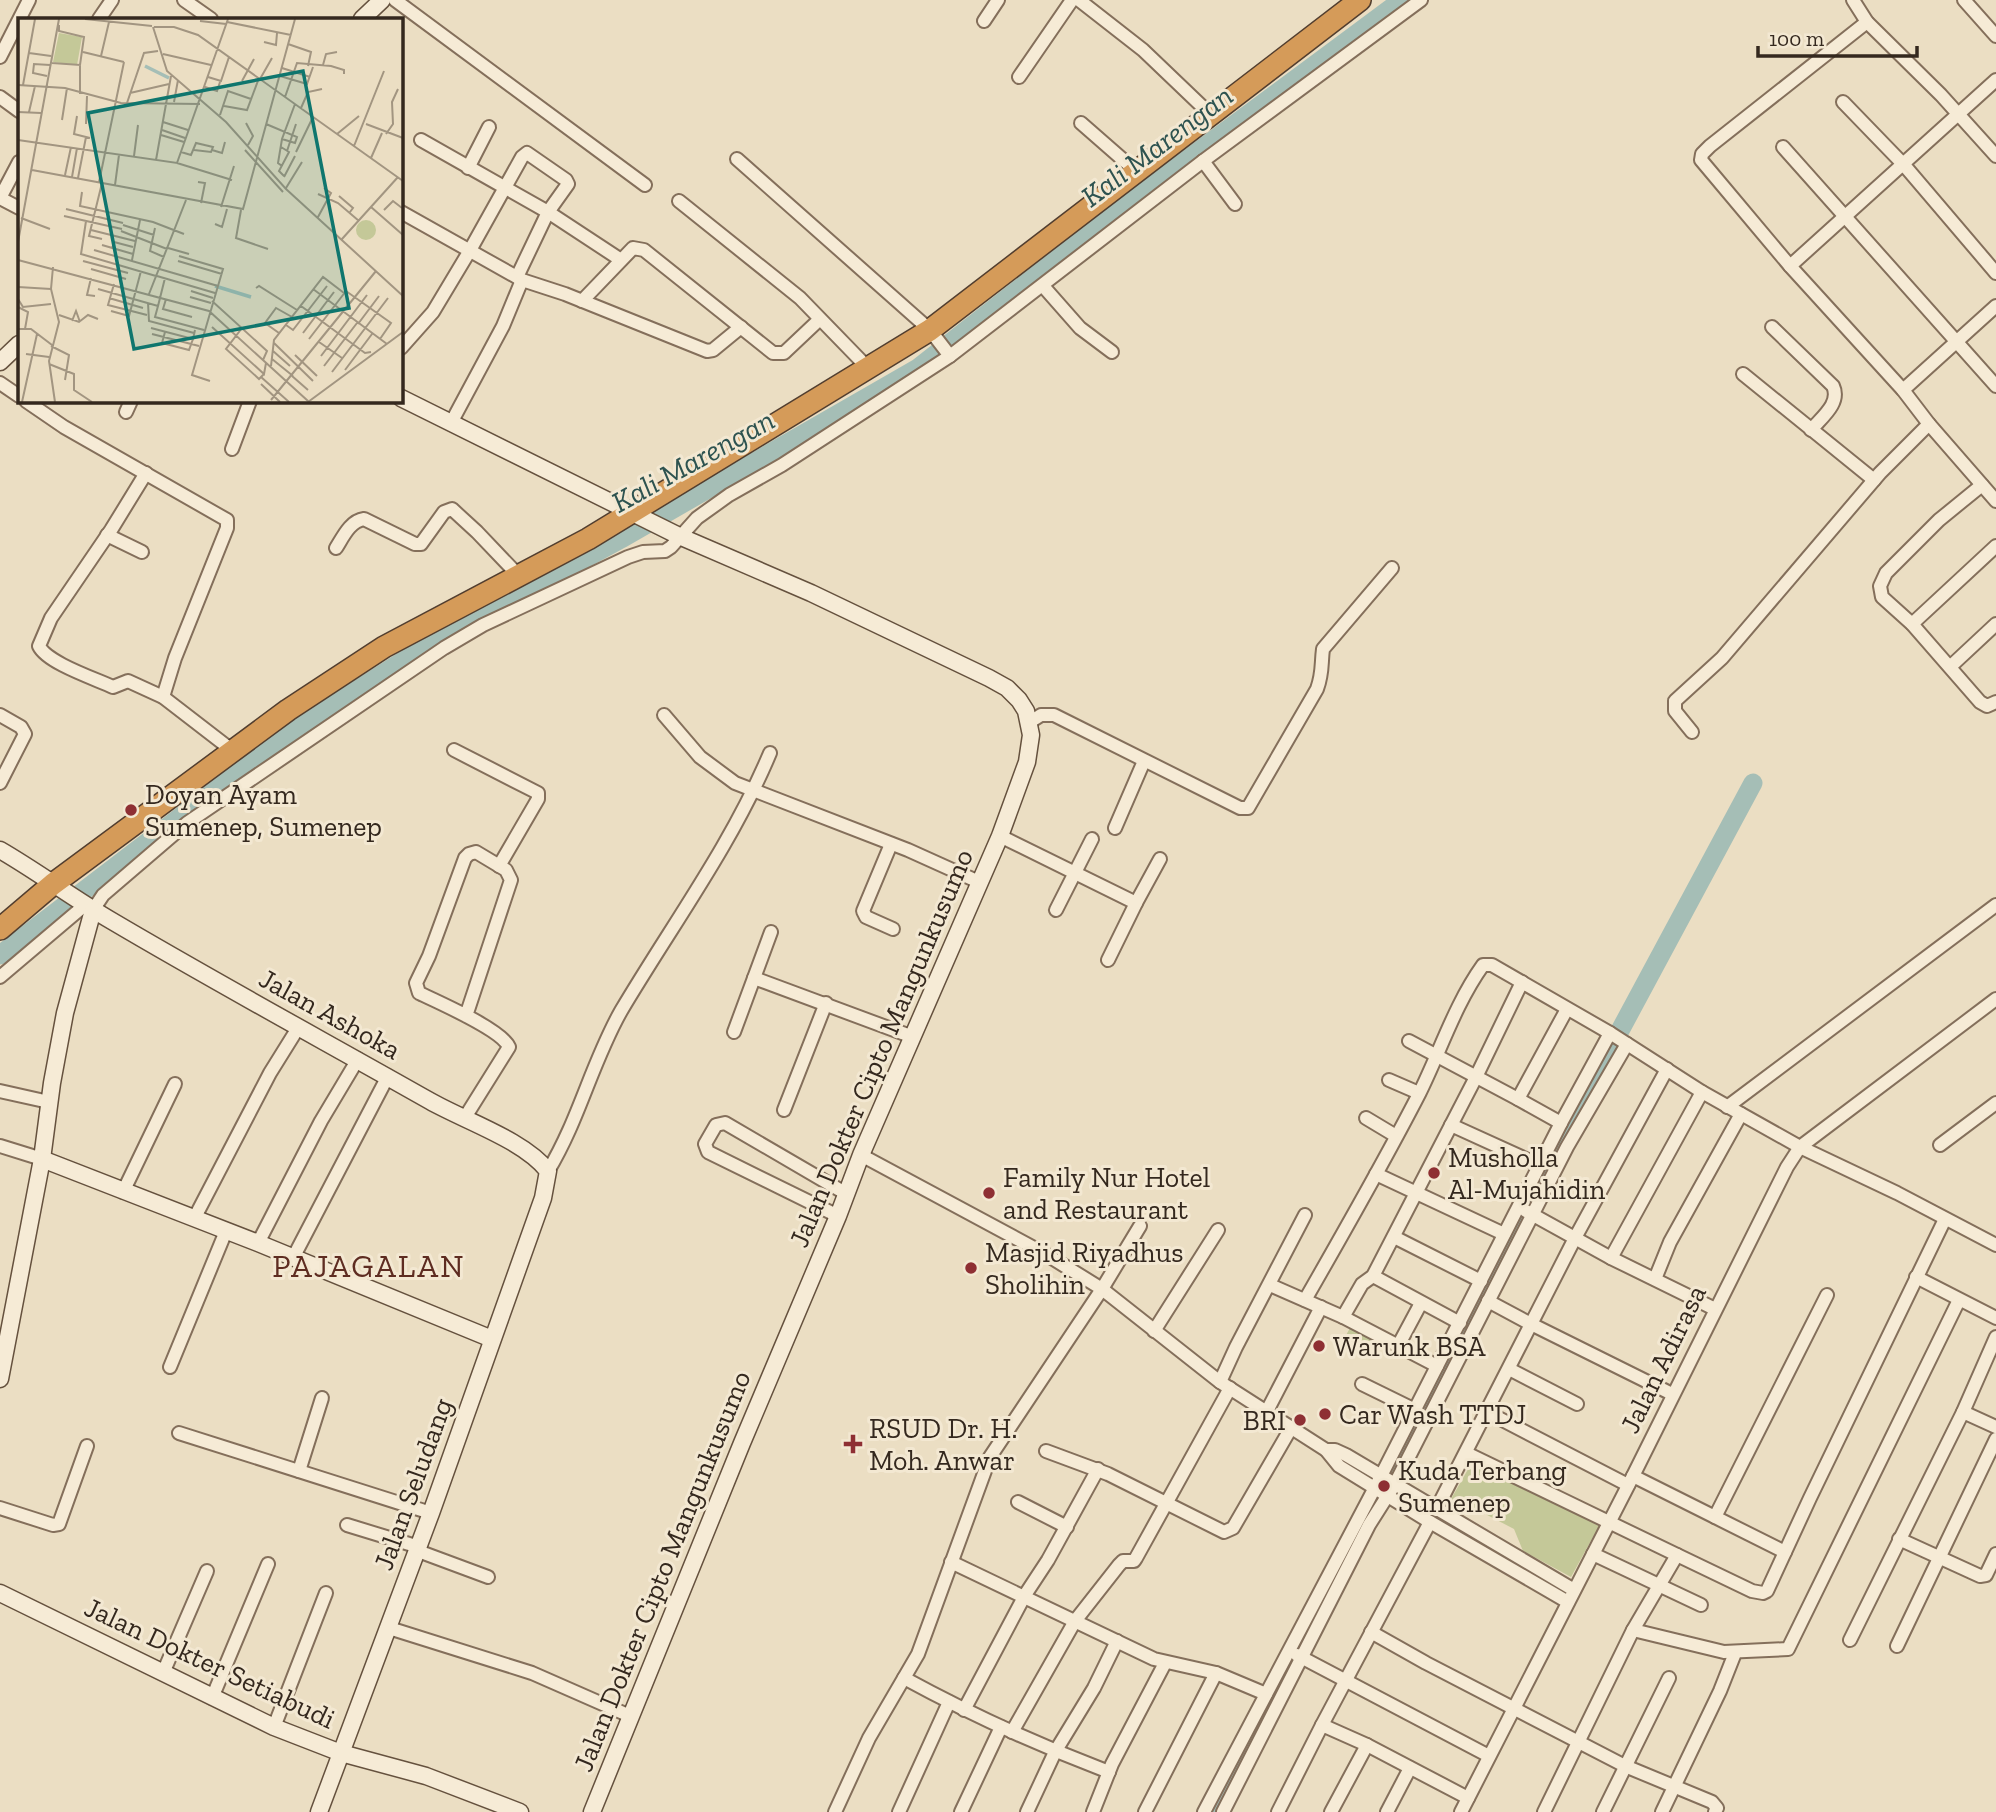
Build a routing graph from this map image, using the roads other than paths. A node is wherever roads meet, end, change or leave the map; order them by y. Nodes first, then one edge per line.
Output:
1 (29, 0) edge
2 (112, 0) edge
3 (184, 0) edge
4 (382, 0) edge
5 (395, 0) edge
6 (998, 0) edge
7 (1072, 0) edge
8 (1079, 0) edge
9 (1360, 0) edge
10 (1421, 0) edge
11 (1853, 0) edge
12 (1964, 0) edge
13 (20, 18) edge
14 (100, 18) edge
15 (210, 18) edge
16 (363, 18) edge
17 (984, 20) dead end
18 (18, 22) edge
19 (1867, 22) junction
20 (1996, 36) edge
21 (0, 57) edge
22 (1019, 77) dead end
23 (1996, 80) edge
24 (0, 97) edge
25 (1843, 102) dead end
26 (18, 110) edge
27 (1211, 115) junction
28 (1959, 115) junction
29 (1082, 123) dead end
30 (489, 127) dead end
31 (421, 140) dead end
32 (1783, 146) dead end
33 (1996, 156) edge
34 (737, 159) dead end
35 (1203, 162) junction
36 (18, 164) edge
37 (1904, 166) junction
38 (468, 168) junction
39 (1137, 172) junction
40 (645, 185) dead end
41 (505, 187) junction
42 (0, 198) edge
43 (679, 201) dead end
44 (1235, 204) dead end
45 (18, 207) edge
46 (548, 212) junction
47 (402, 213) edge
48 (1846, 217) junction
49 (469, 252) junction
50 (621, 260) junction
51 (1790, 266) junction
52 (1996, 273) edge
53 (520, 279) junction
54 (1042, 286) junction
55 (582, 301) junction
56 (1996, 306) edge
57 (820, 319) junction
58 (741, 327) junction
59 (1772, 327) dead end
60 (1958, 342) junction
61 (941, 344) junction
62 (18, 345) edge
63 (402, 347) edge
64 (1112, 352) dead end
65 (0, 362) edge
66 (868, 368) junction
67 (1743, 374) dead end
68 (0, 383) edge
69 (1996, 386) edge
70 (1903, 390) junction
71 (18, 395) edge
72 (402, 398) edge
73 (27, 402) edge
74 (250, 402) edge
75 (451, 423) junction
76 (1929, 424) junction
77 (1811, 430) junction
78 (232, 449) dead end
79 (146, 473) junction
80 (1874, 480) junction
81 (1982, 485) junction
82 (1996, 501) edge
83 (639, 516) junction
84 (676, 534) junction
85 (107, 535) junction
86 (1996, 546) edge
87 (335, 548) dead end
88 (142, 552) dead end
89 (1392, 568) dead end
90 (519, 576) junction
91 (1912, 624) junction
92 (1996, 624) edge
93 (1951, 666) junction
94 (163, 697) junction
95 (1996, 702) edge
96 (0, 715) edge
97 (664, 715) dead end
98 (1030, 722) junction
99 (1692, 732) dead end
100 (454, 750) dead end
101 (233, 751) junction
102 (770, 753) dead end
103 (1144, 761) junction
104 (0, 783) edge
105 (754, 791) junction
106 (1115, 828) dead end
107 (1000, 836) junction
108 (1092, 839) dead end
109 (891, 844) junction
110 (0, 850) edge
111 (1160, 859) dead end
112 (499, 866) junction
113 (1075, 872) junction
114 (979, 882) junction
115 (58, 888) junction
116 (1136, 903) junction
117 (89, 907) junction
118 (1995, 907) edge
119 (1056, 910) dead end
120 (0, 929) edge
121 (893, 929) dead end
122 (771, 932) dead end
123 (1108, 960) dead end
124 (0, 977) edge
125 (754, 978) junction
126 (1522, 982) junction
127 (1996, 999) edge
128 (826, 1003) junction
129 (1567, 1009) junction
130 (466, 1016) junction
131 (298, 1028) junction
132 (734, 1032) dead end
133 (913, 1037) junction
134 (1617, 1038) junction
135 (1409, 1041) dead end
136 (1437, 1056) junction
137 (358, 1059) junction
138 (1667, 1069) junction
139 (388, 1076) junction
140 (1476, 1077) junction
141 (1389, 1080) dead end
142 (176, 1084) dead end
143 (0, 1091) edge
144 (1419, 1093) junction
145 (1702, 1093) junction
146 (1518, 1099) junction
147 (49, 1102) junction
148 (1996, 1103) edge
149 (1727, 1107) junction
150 (784, 1110) dead end
151 (1741, 1114) junction
152 (1366, 1118) dead end
153 (464, 1119) junction
154 (1561, 1123) junction
155 (1451, 1125) junction
156 (1396, 1136) junction
157 (1940, 1145) dead end
158 (0, 1146) edge
159 (1800, 1147) junction
160 (861, 1155) junction
161 (41, 1159) junction
162 (1539, 1165) junction
163 (548, 1171) junction
164 (1376, 1174) junction
165 (122, 1192) junction
166 (845, 1193) junction
167 (1416, 1193) junction
168 (1519, 1207) junction
169 (1305, 1215) dead end
170 (1533, 1215) junction
171 (838, 1216) junction
172 (194, 1219) junction
173 (1945, 1219) junction
174 (1140, 1226) dead end
175 (1218, 1230) dead end
176 (226, 1231) junction
177 (1504, 1234) junction
178 (1394, 1237) junction
179 (1575, 1238) junction
180 (258, 1243) junction
181 (1996, 1245) edge
182 (293, 1258) junction
183 (1611, 1258) junction
184 (1373, 1276) junction
185 (1916, 1277) junction
186 (1655, 1279) junction
187 (1481, 1281) junction
188 (1270, 1285) junction
189 (1102, 1289) junction
190 (1827, 1295) dead end
191 (1305, 1300) junction
192 (1959, 1300) junction
193 (1488, 1301) junction
194 (1421, 1303) junction
195 (1321, 1307) junction
196 (1715, 1309) junction
197 (1343, 1317) junction
198 (1996, 1318) edge
199 (1460, 1323) junction
200 (1531, 1325) junction
201 (1154, 1331) junction
202 (1996, 1337) edge
203 (492, 1339) junction
204 (1398, 1346) junction
205 (1437, 1366) junction
206 (170, 1367) dead end
207 (1509, 1368) junction
208 (0, 1379) edge
209 (1362, 1384) dead end
210 (1225, 1385) junction
211 (1672, 1394) junction
212 (322, 1398) dead end
213 (1577, 1404) dead end
214 (1415, 1410) junction
215 (1267, 1411) junction
216 (1487, 1412) junction
217 (1963, 1412) junction
218 (1996, 1427) edge
219 (1291, 1428) junction
220 (179, 1433) dead end
221 (1996, 1439) edge
222 (87, 1446) dead end
223 (1046, 1451) dead end
224 (1466, 1452) junction
225 (1098, 1469) junction
226 (299, 1471) junction
227 (1630, 1480) junction
228 (1378, 1481) junction
229 (1395, 1484) junction
230 (1386, 1495) junction
231 (1018, 1502) dead end
232 (1165, 1502) junction
233 (0, 1508) edge
234 (1436, 1510) junction
235 (431, 1513) junction
236 (1714, 1517) junction
237 (1430, 1522) junction
238 (1608, 1522) junction
239 (347, 1525) dead end
240 (1068, 1527) junction
241 (1899, 1539) junction
242 (418, 1549) junction
243 (1785, 1552) junction
244 (1593, 1554) junction
245 (1996, 1554) edge
246 (1677, 1555) junction
247 (1938, 1559) junction
248 (951, 1562) junction
249 (268, 1564) dead end
250 (207, 1571) dead end
251 (488, 1577) dead end
252 (1657, 1586) junction
253 (326, 1592) dead end
254 (0, 1593) edge
255 (1026, 1595) junction
256 (1571, 1596) junction
257 (1701, 1605) dead end
258 (1075, 1621) junction
259 (389, 1628) junction
260 (1633, 1630) junction
261 (1371, 1632) junction
262 (1850, 1640) dead end
263 (1117, 1641) junction
264 (1897, 1646) dead end
265 (1735, 1653) junction
266 (1296, 1655) junction
267 (1165, 1663) junction
268 (163, 1673) junction
269 (1216, 1673) junction
270 (904, 1678) junction
271 (1669, 1678) dead end
272 (1345, 1681) junction
273 (1266, 1693) junction
274 (212, 1698) junction
275 (949, 1702) junction
276 (1514, 1708) junction
277 (964, 1710) junction
278 (630, 1716) junction
279 (1322, 1725) junction
280 (274, 1727) junction
281 (1007, 1730) junction
282 (1578, 1740) junction
283 (1367, 1745) junction
284 (1055, 1752) junction
285 (341, 1753) junction
286 (1489, 1756) junction
287 (1625, 1766) junction
288 (1410, 1768) junction
289 (1109, 1772) junction
290 (1674, 1786) junction
291 (1468, 1798) junction
292 (595, 1811) edge
293 (319, 1812) edge
294 (520, 1812) edge
295 (835, 1812) edge
296 (899, 1812) edge
297 (961, 1812) edge
298 (1027, 1812) edge
299 (1093, 1812) edge
300 (1145, 1812) edge
301 (1204, 1812) edge
302 (1223, 1812) edge
303 (1278, 1812) edge
304 (1332, 1812) edge
305 (1387, 1812) edge
306 (1461, 1812) edge
307 (1544, 1812) edge
308 (1603, 1812) edge
309 (1662, 1812) edge
310 (1716, 1812) edge

1 - 13 street
2 - 14 street
3 - 15 street
4 - 16 street
5 - 40 street
6 - 17 street
7 - 22 street
8 - 27 street
9 - 27 highway
10 - 35 street
11 - 19 street
12 - 20 street
18 - 21 street
19 - 28 street
19 - 51 street
23 - 28 street
24 - 26 street
25 - 37 street
27 - 39 highway
28 - 33 street
28 - 37 street
29 - 39 street
30 - 38 street
31 - 38 street
32 - 48 street
34 - 61 street
35 - 44 street
35 - 54 street
36 - 42 street
37 - 48 street
37 - 52 street
38 - 41 street
39 - 61 highway
41 - 46 street
41 - 46 street
41 - 49 street
42 - 45 street
43 - 57 street
46 - 50 street
46 - 53 street
47 - 49 street
48 - 51 street
48 - 60 street
49 - 53 street
49 - 63 street
50 - 55 street
50 - 58 street
51 - 70 street
53 - 55 street
53 - 75 street
54 - 61 street
54 - 64 street
55 - 58 street
56 - 60 street
57 - 58 street
57 - 66 street
59 - 77 street
60 - 69 street
60 - 70 street
61 - 66 highway
61 - 84 street
62 - 65 street
66 - 83 highway
67 - 77 street
68 - 71 street
70 - 76 street
72 - 75 street
73 - 79 street
74 - 78 street
75 - 83 street
76 - 80 street
76 - 81 street
77 - 80 street
79 - 85 street
79 - 94 street
80 - 99 street
81 - 82 street
81 - 91 street
83 - 84 street
83 - 90 highway
84 - 98 street
84 - 117 street
85 - 88 street
85 - 94 street
86 - 91 street
87 - 90 street
89 - 103 street
90 - 101 highway
91 - 93 street
92 - 93 street
93 - 95 street
94 - 101 street
96 - 104 street
97 - 105 street
98 - 103 street
98 - 107 street, Jalan Dokter Cipto Mangunkusumo
100 - 112 street
101 - 115 highway
102 - 105 street
103 - 106 street
105 - 109 street
105 - 163 street
107 - 113 street
107 - 114 street, Jalan Dokter Cipto Mangunkusumo
108 - 113 street
109 - 114 street
109 - 121 street
110 - 115 street, Jalan Ashoka
111 - 116 street
112 - 130 street
112 - 130 street
113 - 116 street
113 - 119 street
114 - 133 street, Jalan Dokter Cipto Mangunkusumo
115 - 117 street, Jalan Ashoka
115 - 120 highway
116 - 123 street
117 - 124 street
117 - 131 street, Jalan Ashoka
117 - 147 street
118 - 149 street
122 - 125 street
125 - 128 street
125 - 132 street
126 - 129 street
126 - 136 street
126 - 140 street
127 - 159 street, Jalan Adirasa
128 - 133 street
128 - 150 street
129 - 134 street
129 - 146 street
130 - 153 street
131 - 137 street, Jalan Ashoka
131 - 172 street
133 - 160 street, Jalan Dokter Cipto Mangunkusumo
134 - 138 street
134 - 154 street
134 - 170 street
135 - 136 street
136 - 140 street
136 - 144 street
137 - 139 street, Jalan Ashoka
137 - 180 street
138 - 145 street
138 - 179 street
139 - 153 street, Jalan Ashoka
139 - 182 street
140 - 146 street
140 - 155 street
141 - 144 street
142 - 165 street
143 - 147 street
144 - 156 street
145 - 149 street
145 - 183 street
146 - 154 street
147 - 161 street
148 - 157 street
149 - 151 street
151 - 159 street
151 - 186 street
152 - 156 street
153 - 163 street, Jalan Ashoka
154 - 162 street
155 - 162 street
155 - 167 street
156 - 164 street
158 - 161 street
159 - 173 street
159 - 196 street, Jalan Adirasa
160 - 166 street, Jalan Dokter Cipto Mangunkusumo
160 - 189 street
161 - 165 street
161 - 208 street
162 - 168 street
163 - 203 street, Jalan Seludang
164 - 167 street
164 - 191 street
165 - 172 street
166 - 171 street, Jalan Dokter Cipto Mangunkusumo
166 - 171 street
167 - 177 street
167 - 178 street
168 - 170 street
168 - 177 street
169 - 188 street
170 - 179 street
170 - 193 street
171 - 278 street, Jalan Dokter Cipto Mangunkusumo
172 - 176 street
173 - 181 street
173 - 185 street
174 - 189 street
175 - 201 street
176 - 180 street
176 - 206 street
177 - 187 street
178 - 184 street
178 - 187 street
179 - 183 street
179 - 200 street
180 - 182 street
182 - 203 street
183 - 186 street
184 - 194 street
184 - 197 street
185 - 192 street
185 - 243 street
186 - 196 street
187 - 199 street
188 - 191 street
188 - 210 street
189 - 201 street
189 - 248 street
190 - 236 street
191 - 195 street
192 - 198 street
192 - 265 street
193 - 200 street
193 - 229 street
194 - 199 street
194 - 204 street
195 - 197 street
195 - 215 street
196 - 211 street, Jalan Adirasa
197 - 204 street
199 - 205 street
200 - 207 street
200 - 211 street
201 - 210 street
202 - 217 street
203 - 235 street, Jalan Seludang
204 - 205 street
205 - 214 street
207 - 213 street
207 - 216 street
209 - 214 street
210 - 215 street
210 - 232 street
211 - 227 street, Jalan Adirasa
212 - 226 street
214 - 228 street
215 - 219 street
216 - 224 street
216 - 227 street
217 - 218 street
217 - 241 street
219 - 228 street
219 - 232 street
220 - 226 street
221 - 247 street
222 - 233 street
223 - 225 street
224 - 234 street
224 - 238 street
225 - 232 street
225 - 240 street
226 - 235 street
227 - 236 street
227 - 238 street, Jalan Adirasa
228 - 229 street
228 - 230 street
228 - 266 street
229 - 230 street
229 - 234 street
230 - 237 street
230 - 266 street
231 - 240 street
232 - 258 street
234 - 256 street
235 - 242 street, Jalan Seludang
236 - 243 street
237 - 256 street
237 - 261 street
238 - 244 street, Jalan Adirasa
238 - 246 street
239 - 242 street
240 - 255 street
241 - 247 street
241 - 262 street
242 - 251 street
242 - 259 street, Jalan Seludang
243 - 246 street
244 - 252 street
244 - 256 street, Jalan Adirasa
245 - 247 street
246 - 252 street
247 - 264 street
248 - 255 street
248 - 270 street
249 - 274 street
250 - 268 street
252 - 257 street
252 - 260 street
253 - 280 street
254 - 268 street, Jalan Dokter Setiabudi
255 - 258 street
255 - 277 street
256 - 276 street, Jalan Adirasa
258 - 263 street
258 - 281 street
259 - 278 street
259 - 285 street, Jalan Seludang
260 - 265 street
260 - 282 street
261 - 272 street
261 - 276 street
263 - 267 street
263 - 284 street
265 - 290 street
266 - 272 street
266 - 273 street
266 - 302 street
267 - 269 street
267 - 289 street
268 - 274 street, Jalan Dokter Setiabudi
269 - 273 street
269 - 300 street
270 - 275 street
270 - 295 street
271 - 287 street
272 - 279 street
272 - 286 street
273 - 301 street
274 - 280 street, Jalan Dokter Setiabudi
275 - 277 street
275 - 296 street
276 - 282 street
276 - 286 street, Jalan Adirasa
277 - 281 street
278 - 292 street, Jalan Dokter Cipto Mangunkusumo
279 - 283 street
279 - 303 street
280 - 285 street, Jalan Dokter Setiabudi
281 - 284 street
281 - 297 street
282 - 287 street
282 - 307 street
283 - 288 street
283 - 304 street
284 - 289 street
284 - 298 street
285 - 293 street, Jalan Seludang
285 - 294 street, Jalan Dokter Setiabudi
286 - 291 street, Jalan Adirasa
287 - 290 street
287 - 308 street
288 - 291 street
288 - 305 street
289 - 299 street
290 - 309 street
290 - 310 street
291 - 306 street, Jalan Adirasa

